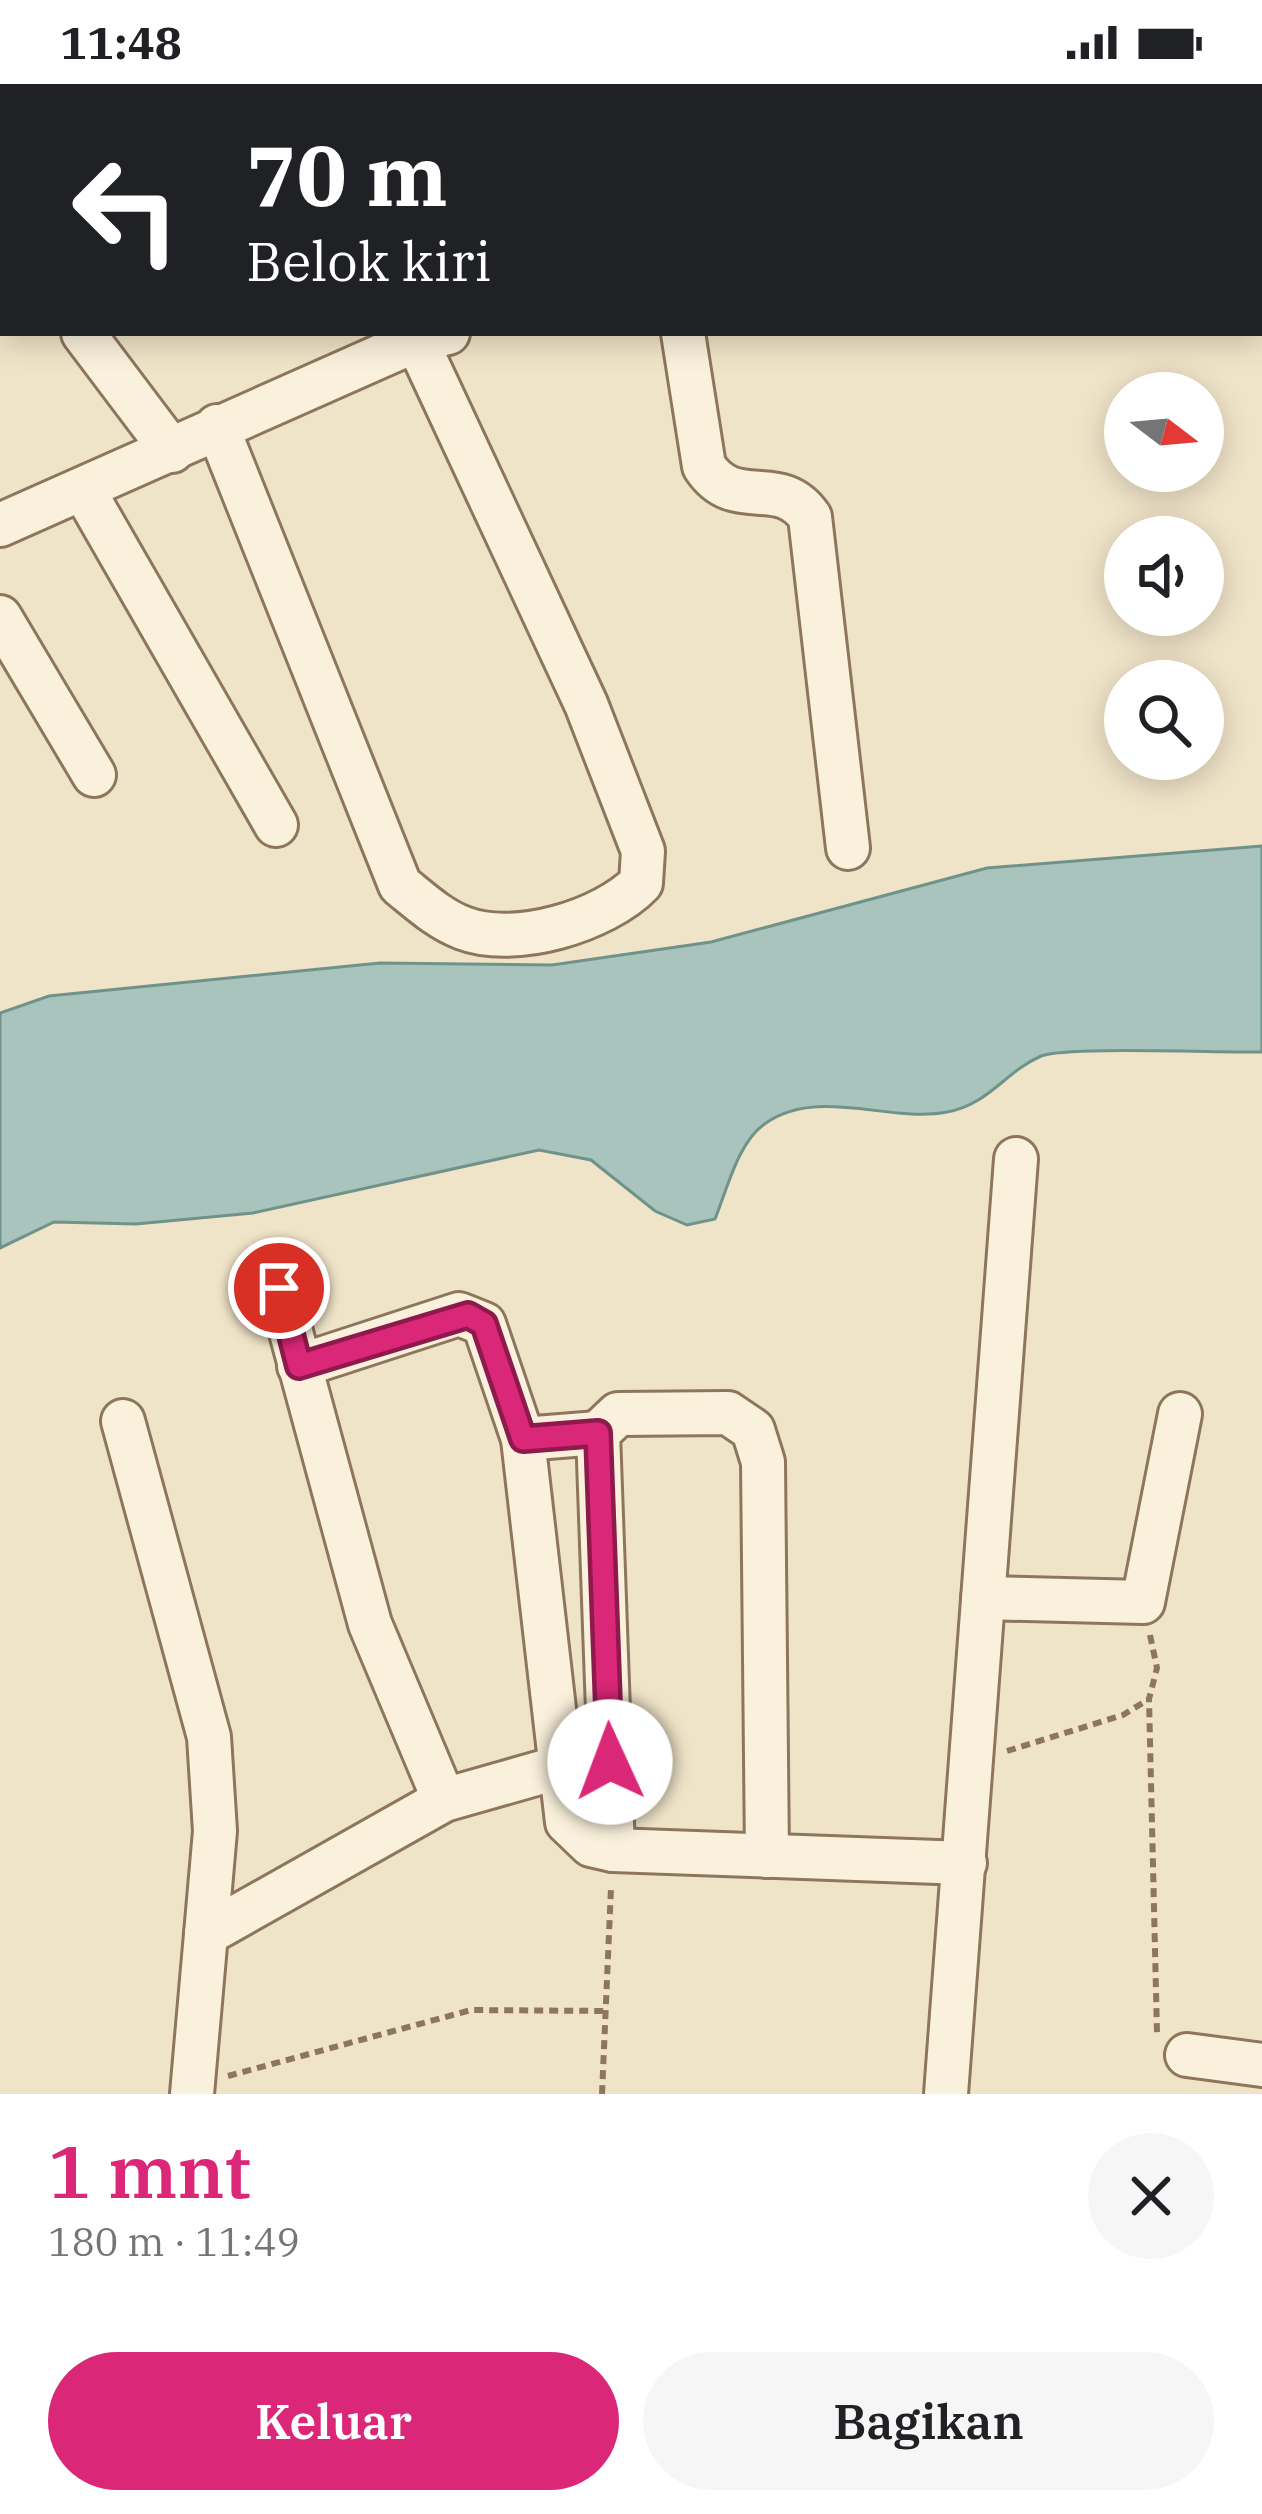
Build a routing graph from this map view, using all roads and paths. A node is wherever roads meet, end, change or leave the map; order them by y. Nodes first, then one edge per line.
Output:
1 (85, 336) edge
2 (424, 336) edge
3 (426, 336) edge
4 (683, 336) edge
5 (217, 426) junction
6 (172, 451) junction
7 (83, 489) junction
8 (0, 525) edge
9 (0, 617) edge
10 (94, 775) dead end
11 (275, 825) dead end
12 (848, 848) dead end
13 (1016, 1159) dead end
14 (279, 1288) dead end
15 (299, 1366) junction
16 (1180, 1414) dead end
17 (123, 1420) dead end
18 (598, 1433) junction
19 (523, 1439) junction
20 (983, 1598) junction
21 (1143, 1602) junction
22 (1149, 1699) junction
23 (972, 1762) junction
24 (560, 1767) junction
25 (444, 1800) junction
26 (613, 1850) junction
27 (766, 1856) junction
28 (965, 1863) junction
29 (206, 1934) junction
30 (606, 2011) junction
31 (1187, 2055) joint
32 (1262, 2065) edge
33 (192, 2090) edge
34 (602, 2094) edge
35 (946, 2094) edge

1 - 6 street
2 - 5 street
3 - 5 street
4 - 12 street
5 - 6 street
6 - 7 street
7 - 8 street
7 - 11 street
9 - 10 street
13 - 20 street
14 - 15 street
15 - 19 street
15 - 25 street
16 - 21 street
17 - 29 street
18 - 19 street
18 - 26 street
18 - 27 street
19 - 24 street
20 - 21 street
20 - 23 street
21 - 22 path
22 - 23 path
22 - 31 path
23 - 28 street
24 - 25 street
24 - 26 street
25 - 29 street
26 - 27 street
26 - 30 path
27 - 28 street
28 - 35 street
29 - 33 street
30 - 33 path
30 - 34 path
31 - 32 street

